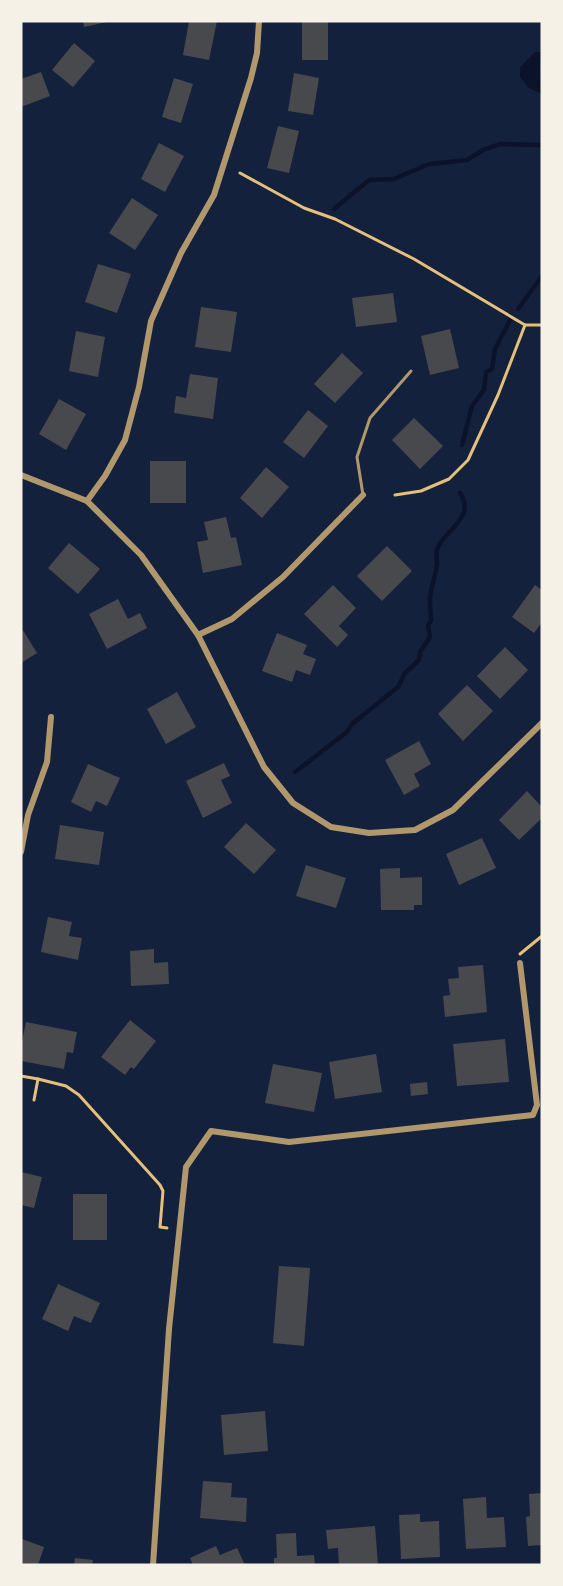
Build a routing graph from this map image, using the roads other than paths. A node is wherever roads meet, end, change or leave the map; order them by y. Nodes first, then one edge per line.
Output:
1 (260, 21) edge
2 (411, 370) dead end
3 (21, 475) edge
4 (363, 495) joint
5 (87, 501) junction
6 (198, 635) junction
7 (51, 717) dead end
8 (542, 723) edge
9 (21, 852) edge
10 (517, 961) road end
11 (153, 1565) edge

1 - 5 street
2 - 4 lane
3 - 5 street
4 - 6 street
5 - 6 street
6 - 8 street
7 - 9 street
10 - 11 street

